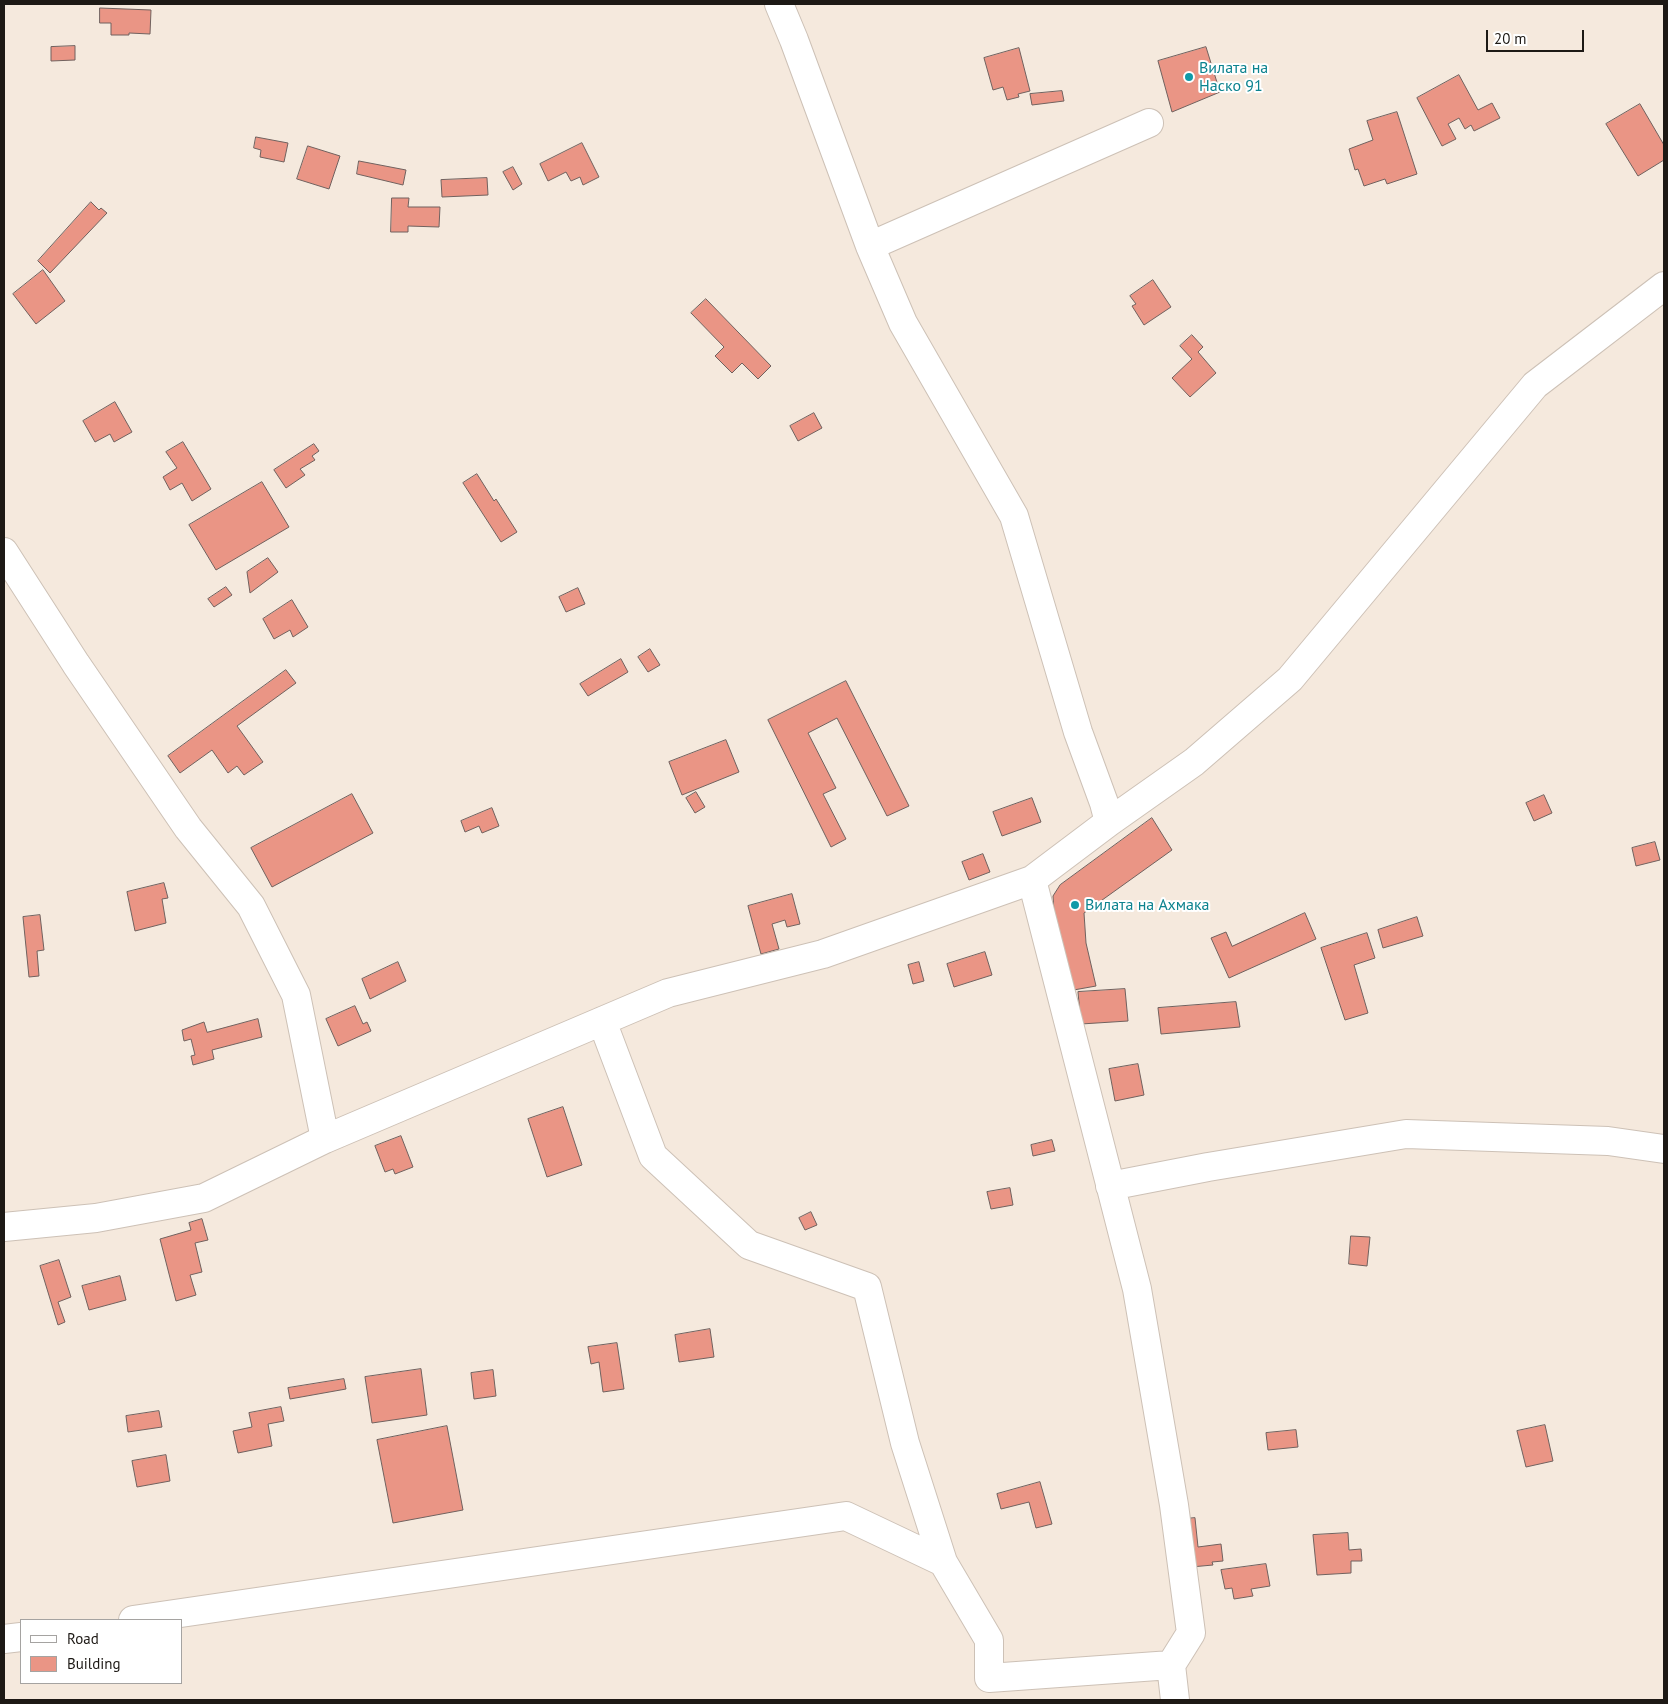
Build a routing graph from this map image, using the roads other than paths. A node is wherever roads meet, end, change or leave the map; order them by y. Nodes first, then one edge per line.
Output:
1 (778, 4) edge
2 (1149, 123) dead end
3 (870, 246) junction
4 (1664, 286) edge
5 (4, 552) edge
6 (1109, 822) junction
7 (1032, 880) junction
8 (602, 1021) junction
9 (326, 1139) junction
10 (1664, 1149) edge
11 (1110, 1186) junction
12 (4, 1227) edge
13 (943, 1562) junction
14 (140, 1619) edge
15 (20, 1637) edge
16 (4, 1639) edge
17 (1171, 1665) junction
18 (1175, 1700) edge

1 - 3 street
2 - 3 street
3 - 6 street
4 - 6 street
5 - 9 street
6 - 7 street
7 - 8 street
7 - 11 street
8 - 9 street
8 - 13 street
9 - 12 street
10 - 11 street
11 - 17 street
13 - 14 street
13 - 17 street
15 - 16 street
17 - 18 street

